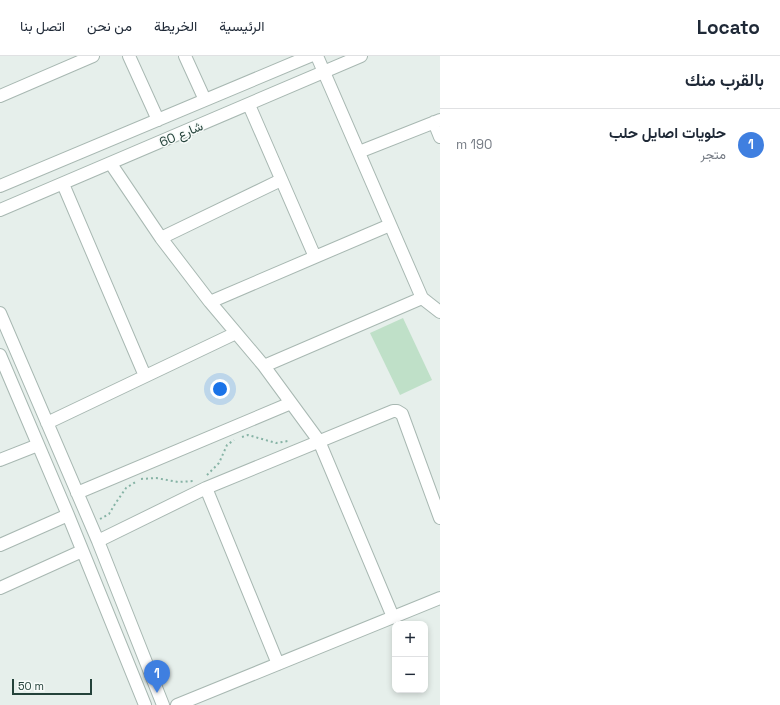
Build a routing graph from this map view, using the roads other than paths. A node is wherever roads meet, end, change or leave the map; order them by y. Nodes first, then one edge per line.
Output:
1 (94, 56) edge
2 (129, 56) edge
3 (185, 56) edge
4 (310, 56) edge
5 (317, 56) edge
6 (362, 56) edge
7 (77, 59) edge
8 (324, 72) junction
9 (0, 96) edge
10 (205, 100) junction
11 (249, 105) junction
12 (158, 120) junction
13 (437, 121) edge
14 (440, 137) edge
15 (359, 152) junction
16 (111, 164) junction
17 (281, 180) junction
18 (64, 184) junction
19 (0, 186) edge
20 (0, 210) edge
21 (390, 225) junction
22 (161, 238) junction
23 (315, 257) junction
24 (422, 298) junction
25 (210, 302) junction
26 (440, 312) edge
27 (0, 313) edge
28 (236, 333) junction
29 (0, 355) edge
30 (264, 366) junction
31 (145, 376) junction
32 (291, 403) junction
33 (47, 423) junction
34 (320, 441) junction
35 (38, 444) junction
36 (0, 460) edge
37 (203, 483) junction
38 (435, 491) edge
39 (77, 493) junction
40 (68, 515) junction
41 (440, 518) edge
42 (98, 541) junction
43 (0, 545) edge
44 (82, 551) junction
45 (0, 588) edge
46 (439, 602) edge
47 (393, 617) junction
48 (278, 664) junction
49 (145, 705) edge
50 (163, 705) edge
51 (177, 705) edge

1 - 7 street
2 - 12 street
3 - 10 street
4 - 10 street, شارع 60
5 - 8 street
6 - 8 street, شارع 60
7 - 9 street
8 - 11 street, شارع 60
8 - 15 street
10 - 12 street, شارع 60
11 - 16 street, شارع 60
11 - 17 street
12 - 19 street, شارع 60
13 - 14 street
13 - 15 street
15 - 21 street
16 - 18 street, شارع 60
16 - 22 street
17 - 22 street
17 - 23 street
18 - 20 street, شارع 60
18 - 31 street
21 - 23 street
21 - 24 street
22 - 25 street
23 - 25 street
24 - 26 street
24 - 30 street
25 - 28 street
27 - 33 street
28 - 30 street
28 - 31 street
29 - 35 street
30 - 32 street
31 - 33 street
32 - 34 street
32 - 39 street
33 - 39 street
34 - 37 street
34 - 38 street
34 - 47 street
35 - 36 street
35 - 40 street
37 - 42 street
37 - 48 street
38 - 41 street
39 - 42 street
40 - 43 street
40 - 44 street
42 - 50 street
44 - 45 street
44 - 49 street
46 - 47 street
47 - 48 street
48 - 51 street

